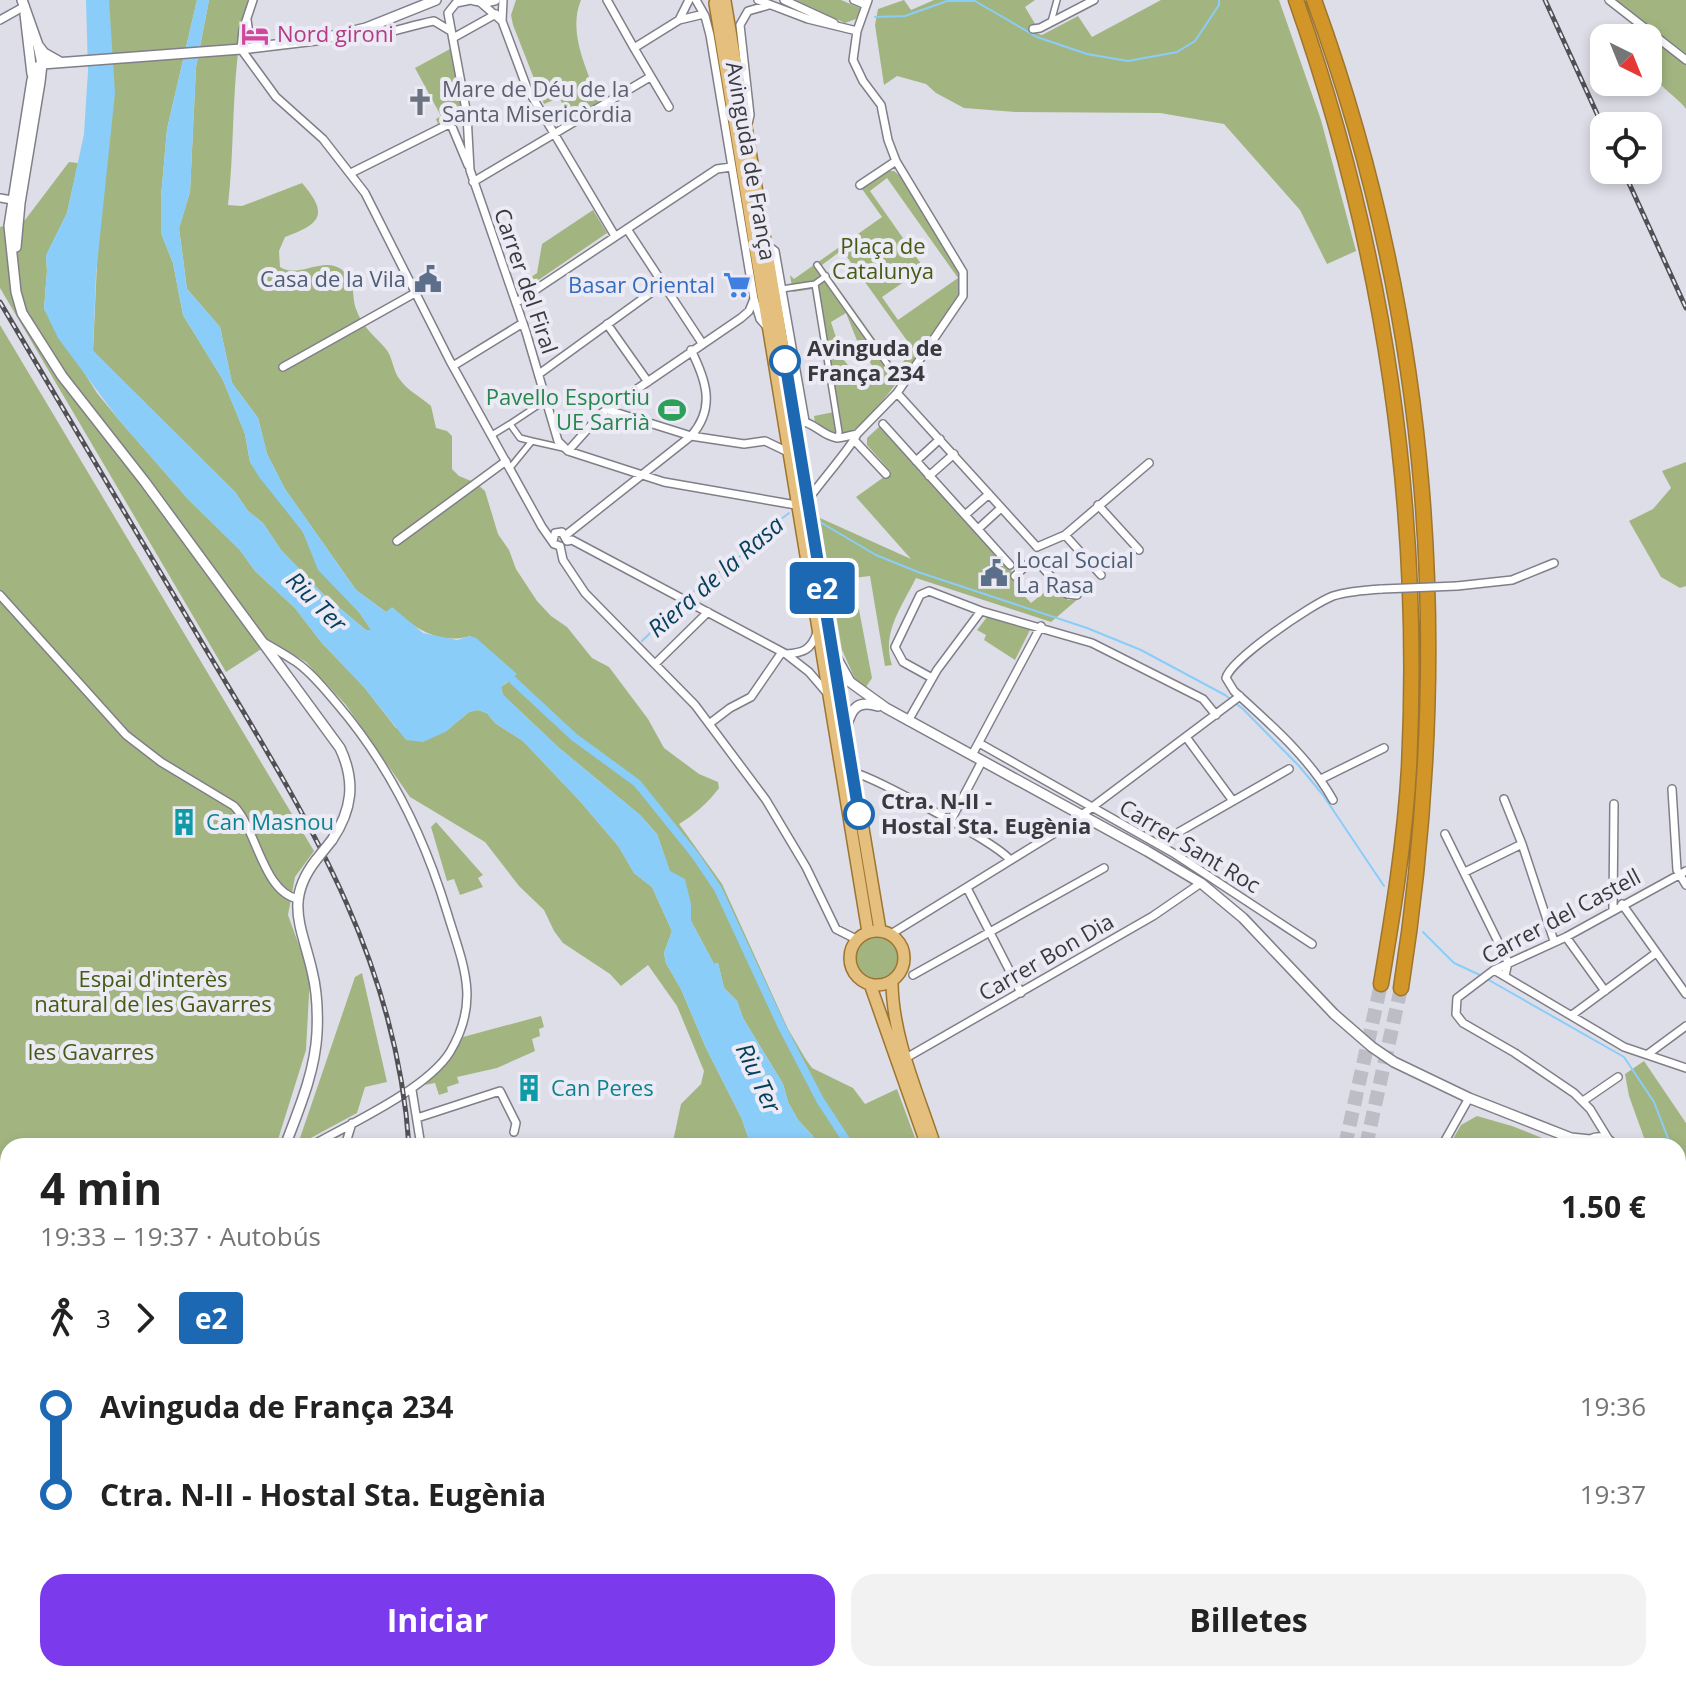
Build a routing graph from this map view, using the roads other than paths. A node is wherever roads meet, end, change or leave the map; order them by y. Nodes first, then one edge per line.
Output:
1 (253, 0) edge
2 (436, 0) edge
3 (495, 0) edge
4 (503, 0) edge
5 (607, 0) edge
6 (689, 0) edge
7 (699, 0) edge
8 (758, 0) edge
9 (784, 0) edge
10 (854, 0) edge
11 (1057, 0) edge
12 (1094, 0) edge
13 (1296, 0) edge
14 (1314, 0) edge
15 (1609, 0) edge
16 (475, 1) edge
17 (722, 1) edge
18 (868, 1) edge
19 (24, 3) edge
20 (769, 5) junction
21 (496, 14) junction
22 (704, 14) junction
23 (247, 18) junction
24 (0, 20) edge
25 (679, 20) junction
26 (502, 21) junction
27 (1051, 23) junction
28 (836, 24) junction
29 (26, 26) junction
30 (1033, 29) dead end
31 (857, 31) junction
32 (452, 35) junction
33 (337, 36) junction
34 (38, 45) junction
35 (263, 47) junction
36 (634, 48) junction
37 (237, 49) junction
38 (1686, 60) edge
39 (57, 62) junction
40 (42, 64) junction
41 (650, 77) junction
42 (36, 81) junction
43 (669, 107) dead end
44 (467, 115) junction
45 (450, 122) junction
46 (746, 130) junction
47 (555, 134) junction
48 (896, 161) junction
49 (731, 167) junction
50 (470, 170) junction
51 (351, 173) junction
52 (473, 182) junction
53 (860, 185) dead end
54 (0, 198) edge
55 (16, 202) junction
56 (627, 229) junction
57 (615, 236) junction
58 (767, 245) junction
59 (817, 265) dead end
60 (826, 276) junction
61 (663, 284) junction
62 (815, 284) junction
63 (782, 289) junction
64 (415, 293) junction
65 (754, 299) junction
66 (517, 302) junction
67 (523, 323) junction
68 (607, 324) junction
69 (768, 328) junction
70 (702, 343) junction
71 (792, 349) junction
72 (691, 350) junction
73 (785, 361) junction
74 (453, 366) junction
75 (283, 367) dead end
76 (539, 374) junction
77 (648, 382) junction
78 (903, 382) junction
79 (897, 393) junction
80 (546, 400) junction
81 (608, 410) junction
82 (799, 419) junction
83 (510, 424) junction
84 (883, 424) dead end
85 (492, 436) junction
86 (691, 436) junction
87 (856, 437) junction
88 (838, 438) junction
89 (940, 439) junction
90 (532, 441) junction
91 (566, 450) junction
92 (788, 452) junction
93 (954, 454) junction
94 (916, 461) junction
95 (1149, 463) dead end
96 (508, 465) junction
97 (886, 474) dead end
98 (643, 476) junction
99 (929, 476) junction
100 (989, 494) junction
101 (802, 503) junction
102 (1098, 505) junction
103 (1001, 508) junction
104 (965, 515) junction
105 (978, 529) junction
106 (1065, 535) junction
107 (397, 541) dead end
108 (561, 541) junction
109 (1037, 547) junction
110 (1139, 550) dead end
111 (1034, 558) junction
112 (1554, 563) dead end
113 (1010, 565) dead end
114 (1101, 575) dead end
115 (1015, 576) dead end
116 (0, 595) edge
117 (1077, 595) dead end
118 (981, 611) junction
119 (708, 612) junction
120 (1041, 626) junction
121 (818, 632) junction
122 (263, 642) junction
123 (833, 650) junction
124 (784, 653) junction
125 (655, 664) junction
126 (932, 678) junction
127 (828, 695) junction
128 (1240, 696) junction
129 (886, 708) junction
130 (1216, 715) junction
131 (908, 721) junction
132 (709, 724) junction
133 (845, 729) junction
134 (1186, 737) junction
135 (979, 743) junction
136 (1384, 748) dead end
137 (972, 755) junction
138 (982, 761) junction
139 (1289, 769) dead end
140 (852, 772) junction
141 (1321, 779) junction
142 (1672, 789) dead end
143 (1504, 799) dead end
144 (1333, 800) dead end
145 (1233, 801) junction
146 (1614, 804) dead end
147 (1091, 807) junction
148 (1080, 815) junction
149 (950, 822) junction
150 (1445, 834) dead end
151 (1158, 844) junction
152 (1522, 844) junction
153 (1010, 860) junction
154 (1104, 868) dead end
155 (1465, 872) junction
156 (1683, 874) edge
157 (1201, 883) junction
158 (1686, 885) edge
159 (967, 888) junction
160 (298, 899) junction
161 (1622, 904) junction
162 (1613, 909) junction
163 (880, 932) junction
164 (990, 934) junction
165 (1566, 937) junction
166 (856, 939) junction
167 (1554, 941) junction
168 (1312, 944) dead end
169 (1656, 953) junction
170 (1508, 962) junction
171 (1491, 972) junction
172 (913, 975) dead end
173 (1505, 976) junction
174 (1686, 976) edge
175 (892, 981) junction
176 (1677, 982) junction
177 (870, 984) junction
178 (1381, 984) tunnel mouth
179 (1401, 988) tunnel mouth
180 (1605, 991) junction
181 (1021, 993) junction
182 (1686, 994) edge
183 (1572, 1015) junction
184 (1686, 1026) edge
185 (1648, 1054) junction
186 (906, 1058) junction
187 (1686, 1068) edge
188 (1618, 1077) dead end
189 (412, 1090) junction
190 (1469, 1098) junction
191 (1583, 1101) junction
192 (417, 1118) junction
193 (352, 1123) junction
194 (1599, 1127) junction
195 (514, 1132) dead end
196 (289, 1138) edge
197 (325, 1138) edge
198 (347, 1138) edge
199 (420, 1138) edge
200 (924, 1138) edge
201 (932, 1138) edge
202 (1446, 1138) edge
203 (1564, 1138) edge
204 (1591, 1138) edge
205 (1608, 1138) edge

1 - 23 street
2 - 33 street
3 - 16 street
4 - 26 street
5 - 36 street
6 - 25 street
7 - 17 main road
7 - 22 street, Avinguda de França
8 - 20 street
9 - 28 street
10 - 18 street
11 - 27 street
12 - 27 street
13 - 178 highway
14 - 179 highway
15 - 38 street
16 - 21 street
16 - 32 street
17 - 46 main road, Avinguda de França
17 - 69 main road, Avinguda de França
18 - 31 street
19 - 24 street
19 - 29 street
19 - 34 street
20 - 28 street
20 - 46 street, Avinguda de França
21 - 26 street
21 - 32 street
22 - 25 street
22 - 49 street, Avinguda de França
23 - 35 street
23 - 37 street
25 - 36 street
26 - 47 street
27 - 30 street
28 - 31 street
29 - 40 street
29 - 42 street
31 - 48 street
32 - 33 street
32 - 44 street, Carrer del Firal
33 - 35 street
34 - 39 street
34 - 40 street
35 - 37 street
36 - 41 street
37 - 39 street
37 - 51 street
39 - 40 street
39 - 42 street
40 - 42 street
41 - 43 street
41 - 47 street
42 - 55 street
44 - 45 street
44 - 50 street, Carrer del Firal
45 - 50 street, Carrer del Firal
45 - 51 street
46 - 58 main road, Avinguda de França
47 - 52 street
47 - 57 street
48 - 53 street
48 - 78 street
49 - 56 street
49 - 65 street, Avinguda de França
50 - 52 street, Carrer del Firal
51 - 64 street
52 - 66 street, Carrer del Firal
54 - 55 street
55 - 122 street
56 - 57 street
56 - 61 street
57 - 66 street
58 - 63 street, Avinguda de França
58 - 73 main road, Avinguda de França
59 - 60 street
60 - 62 street
60 - 78 street
61 - 68 street
61 - 70 street
62 - 63 street
62 - 88 street
63 - 71 street, Avinguda de França
64 - 74 street
64 - 75 street
65 - 69 street, Avinguda de França
65 - 70 street
66 - 67 street, Carrer del Firal
67 - 74 street
67 - 76 street, Carrer del Firal
68 - 76 street
68 - 77 street
69 - 92 main road, Avinguda de França
70 - 72 street
71 - 73 street
71 - 82 street, Avinguda de França
72 - 77 street
72 - 86 street
73 - 82 main road, Avinguda de França
74 - 85 street
76 - 80 street, Carrer del Firal
77 - 81 street
78 - 79 street
79 - 87 street
79 - 89 street
80 - 83 street
80 - 91 street, Carrer del Firal
81 - 86 street
81 - 91 street
82 - 88 street
82 - 101 main road, Avinguda de França
83 - 85 street
83 - 90 street
84 - 94 street
85 - 96 street
86 - 92 street
86 - 98 street
87 - 88 street
87 - 97 street
87 - 101 street
89 - 93 street
89 - 94 street
90 - 91 street
90 - 96 street
91 - 98 street
92 - 101 main road, Avinguda de França
93 - 99 street
93 - 100 street
94 - 99 street
95 - 102 street
96 - 107 street
96 - 108 street
98 - 101 street
98 - 108 street
99 - 104 street
100 - 103 street
100 - 104 street
101 - 121 main road, Avinguda de França
101 - 123 main road, Avinguda de França
102 - 106 street
102 - 110 street
103 - 105 street
103 - 109 street
104 - 105 street
105 - 113 street
106 - 109 street
106 - 114 street
108 - 119 street
108 - 125 street
109 - 111 street
111 - 115 street
111 - 117 street
112 - 128 street, bridge
116 - 160 street
118 - 120 street
118 - 126 street
118 - 126 street
119 - 124 street
119 - 125 street
120 - 130 street
120 - 135 street
121 - 124 street
121 - 127 main road, Avinguda de França
122 - 160 street, bridge
122 - 189 street
123 - 129 street
123 - 133 main road, Avinguda de França
124 - 127 street
124 - 132 street
125 - 132 street
126 - 131 street
127 - 163 main road, Avinguda de França
128 - 130 street
128 - 141 street
129 - 131 street
129 - 133 street
130 - 134 street
131 - 137 street
132 - 166 street
133 - 140 main road, Avinguda de França
134 - 145 street
134 - 147 street
135 - 137 street
135 - 147 street, Carrer Sant Roc
136 - 141 street
137 - 138 street
138 - 148 street
138 - 149 street
139 - 145 street
140 - 149 street
140 - 163 main road, Avinguda de França
141 - 144 street
142 - 156 street
143 - 152 street
145 - 151 street
146 - 162 street
147 - 148 street
147 - 151 street, Carrer Sant Roc
148 - 153 street
148 - 157 street
149 - 153 street
150 - 155 street
151 - 168 street, Carrer Sant Roc
152 - 155 street
152 - 167 street
153 - 159 street
154 - 164 street
155 - 170 street
156 - 158 street
156 - 161 street, Carrer del Castell
157 - 181 street, Carrer Bon Dia
157 - 190 street
159 - 163 street
159 - 164 street
160 - 196 street
161 - 162 street, Carrer del Castell
161 - 169 street
162 - 165 street, Carrer del Castell
163 - 166 main road
163 - 175 main road
164 - 172 street
164 - 181 street
165 - 167 street, Carrer del Castell
165 - 180 street
166 - 177 main road
167 - 170 street, Carrer del Castell
169 - 176 street
169 - 180 street
170 - 171 street, Carrer del Castell
170 - 173 street
171 - 173 street
171 - 191 street, Carrer del Castell
173 - 183 street
174 - 176 street
175 - 177 main road
175 - 186 main road
176 - 182 street
177 - 200 main road
180 - 183 street
181 - 186 street, Carrer Bon Dia
183 - 185 street
184 - 185 street
185 - 187 street
186 - 201 main road
188 - 191 street
189 - 192 street
189 - 193 street
190 - 202 street
190 - 203 street
191 - 194 street
192 - 195 street
192 - 199 street
193 - 197 street
193 - 198 street
194 - 204 street
194 - 205 street

